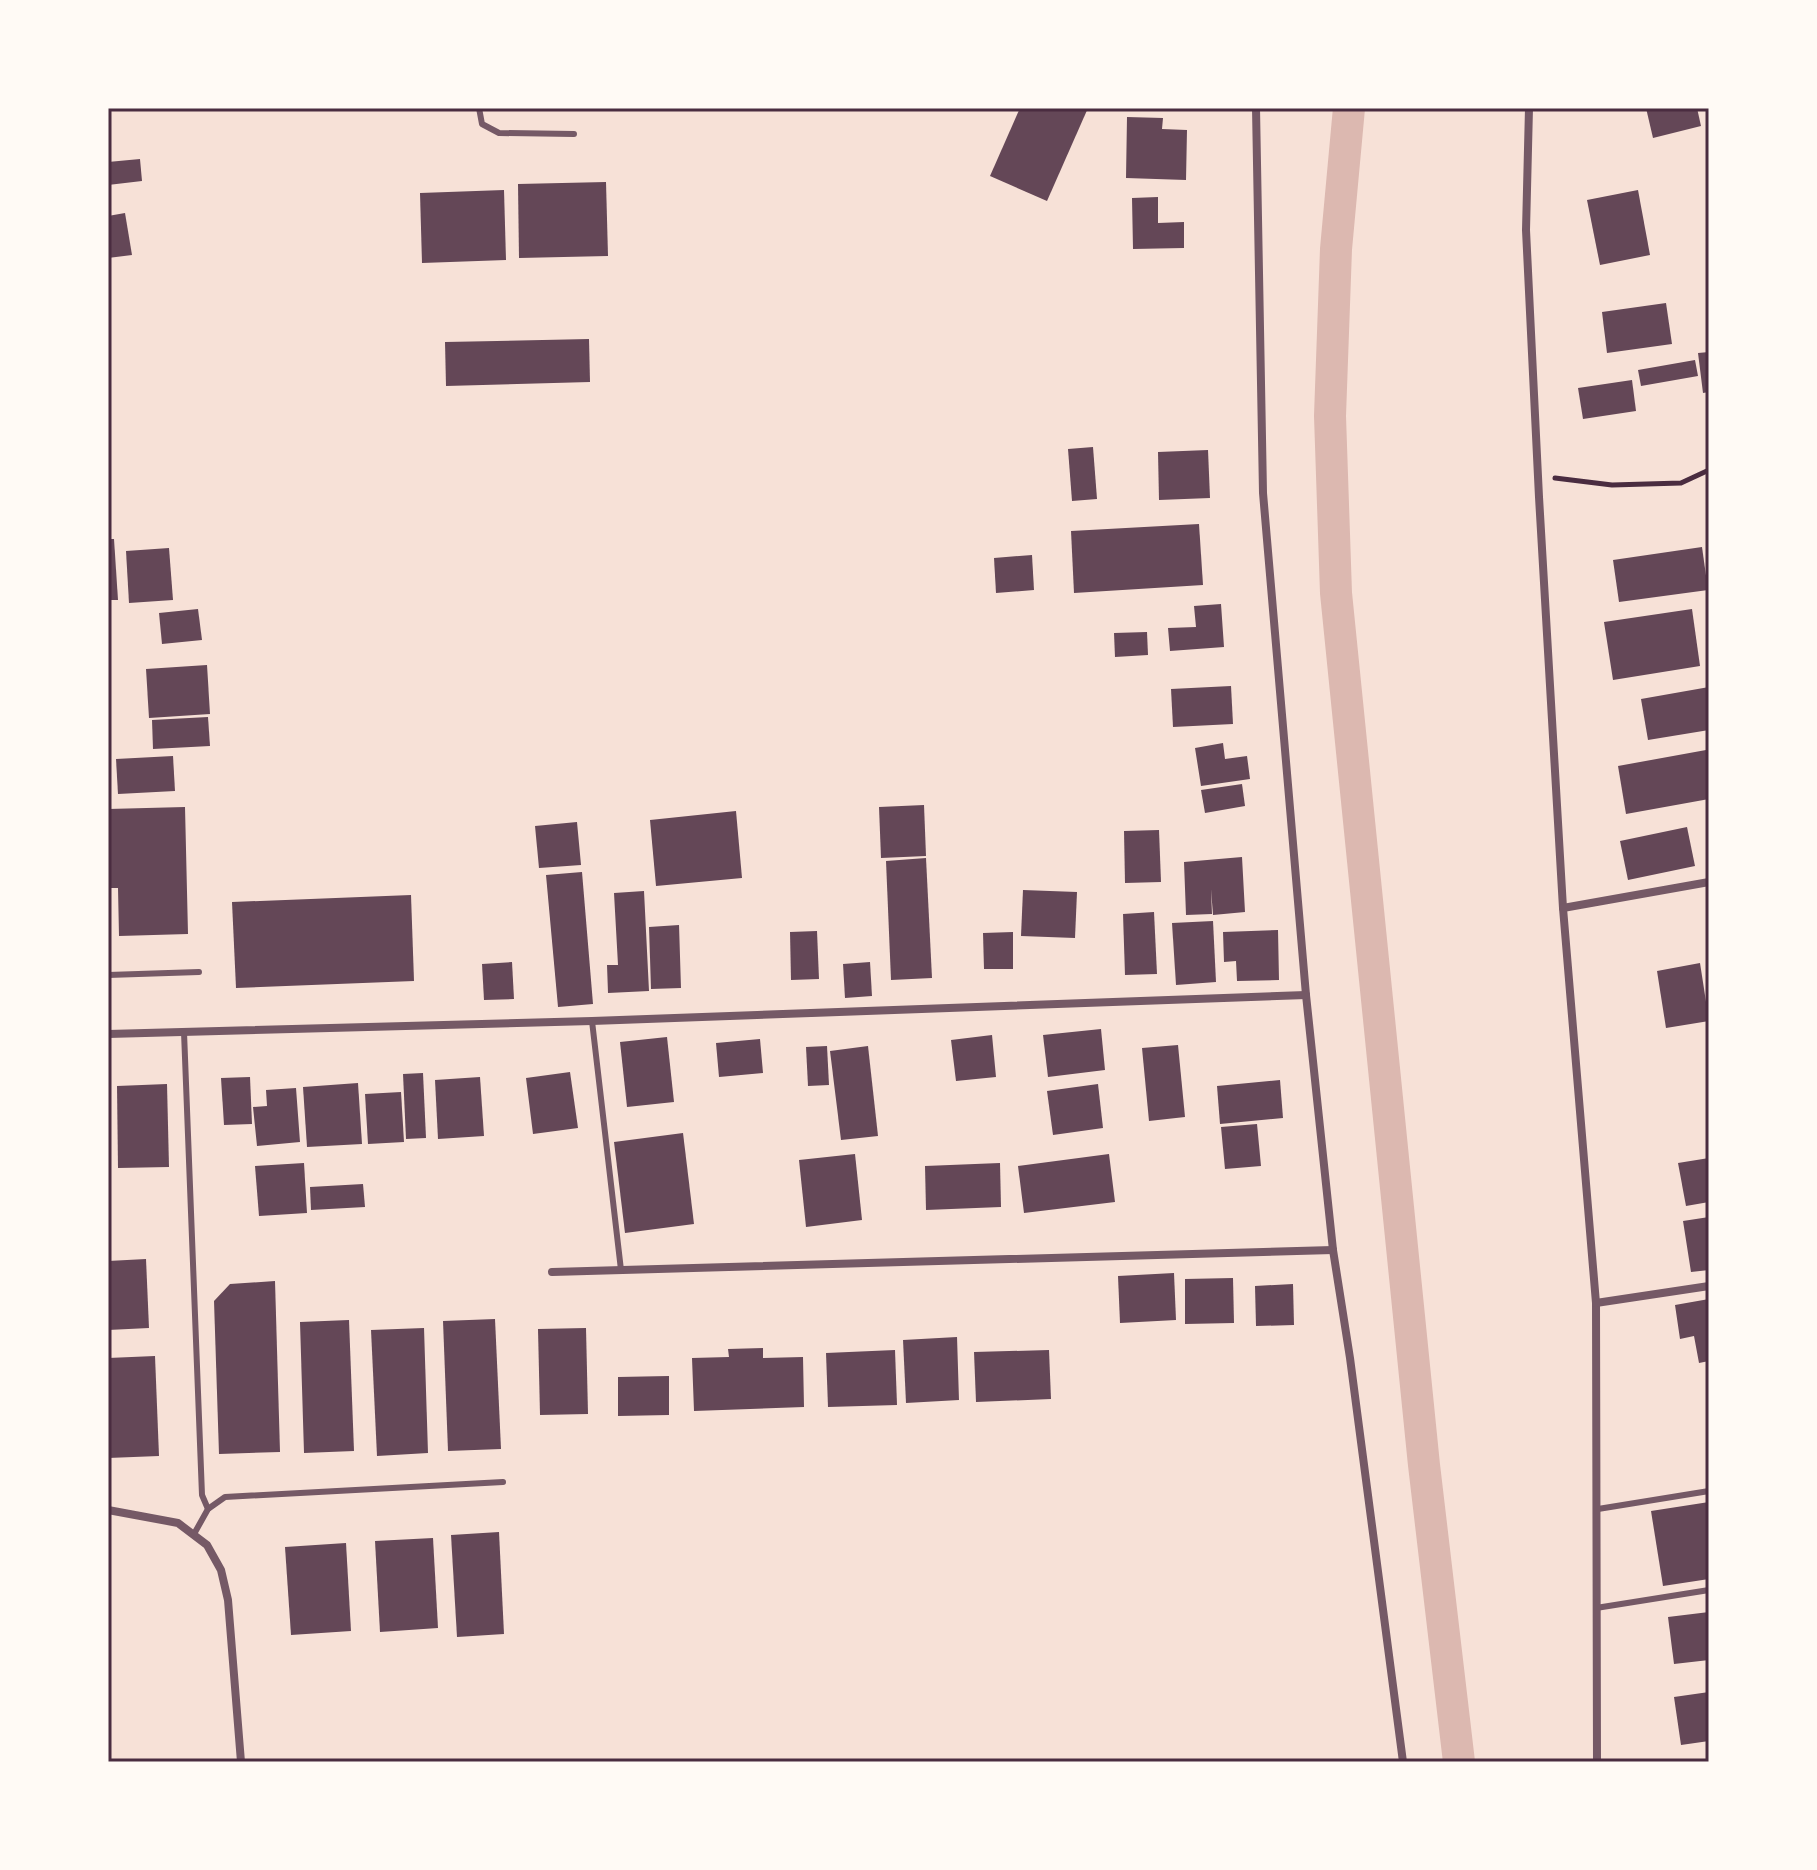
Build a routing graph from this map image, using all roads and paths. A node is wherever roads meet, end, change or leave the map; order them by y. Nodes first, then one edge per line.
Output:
1 (479, 108) edge
2 (1256, 108) edge
3 (1529, 108) edge
4 (574, 134) dead end
5 (1709, 470) edge
6 (1538, 476) junction
7 (1709, 882) edge
8 (1563, 908) junction
9 (199, 972) dead end
10 (108, 975) edge
11 (1306, 995) junction
12 (592, 1021) junction
13 (184, 1032) junction
14 (108, 1034) edge
15 (1333, 1250) junction
16 (621, 1270) junction
17 (552, 1272) dead end
18 (1709, 1286) edge
19 (1596, 1303) junction
20 (503, 1482) dead end
21 (1709, 1491) edge
22 (208, 1509) junction
23 (1598, 1509) junction
24 (108, 1510) edge
25 (194, 1534) junction
26 (1709, 1590) edge
27 (1596, 1608) junction
28 (241, 1762) edge
29 (1403, 1762) edge
30 (1597, 1762) edge

1 - 4 lane
2 - 11 street
3 - 6 street
5 - 6 path
6 - 8 street
7 - 8 street
8 - 19 street
9 - 10 lane
11 - 12 street
11 - 15 street
12 - 13 street
12 - 16 lane
13 - 14 street
13 - 22 lane
15 - 16 street
15 - 29 street
16 - 17 street
18 - 19 street
19 - 23 street
20 - 22 lane
21 - 23 lane
22 - 25 lane
23 - 27 street
24 - 25 street
25 - 28 street
26 - 27 lane
27 - 30 street

